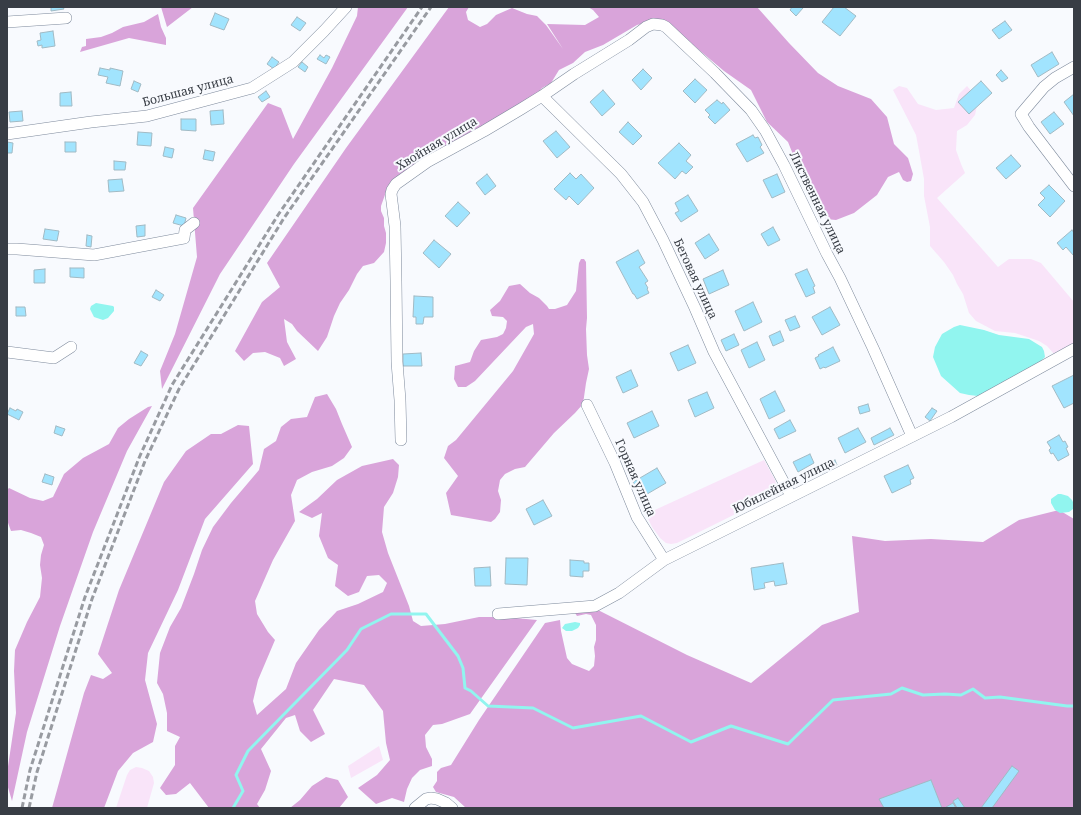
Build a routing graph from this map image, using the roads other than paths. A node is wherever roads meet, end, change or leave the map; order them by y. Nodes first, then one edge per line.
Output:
1 (346, 7) edge
2 (66, 18) dead end
3 (7, 22) edge
4 (646, 27) joint
5 (1074, 67) edge
6 (542, 96) junction
7 (7, 134) edge
8 (1074, 186) edge
9 (194, 223) dead end
10 (7, 249) edge
11 (71, 347) dead end
12 (1074, 349) edge
13 (7, 352) edge
14 (587, 405) dead end
15 (912, 436) junction
16 (401, 440) dead end
17 (791, 496) junction
18 (664, 560) junction
19 (498, 614) dead end
20 (415, 808) edge
21 (452, 808) edge

1 - 7 street, Большая улица
2 - 3 street
4 - 6 street, Хвойная улица
4 - 15 street, Лиственная улица
5 - 8 street
6 - 16 street, Хвойная улица
6 - 17 street, Беговая улица
9 - 10 street
11 - 13 street
12 - 15 street, Юбилейная улица
14 - 18 street, Горная улица
15 - 17 street, Юбилейная улица
17 - 18 street, Юбилейная улица
18 - 19 street, Юбилейная улица
20 - 21 street

